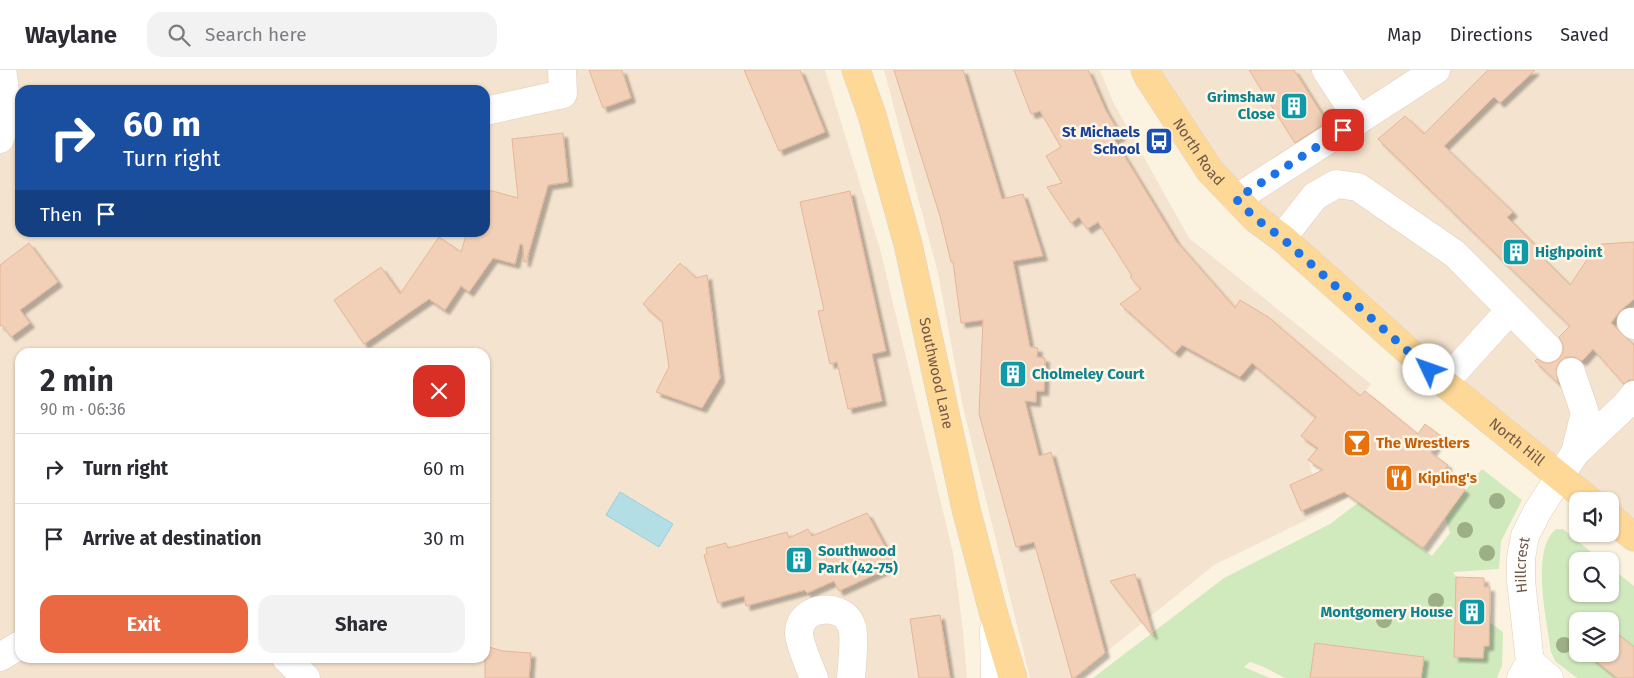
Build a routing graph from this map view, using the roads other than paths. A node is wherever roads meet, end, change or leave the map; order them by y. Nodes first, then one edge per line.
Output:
1 (2, 70) edge
2 (562, 70) edge
3 (856, 70) edge
4 (1145, 70) edge
5 (1326, 70) edge
6 (1432, 71) edge
7 (490, 110) edge
8 (1359, 120) junction
9 (0, 139) edge
10 (1236, 199) junction
11 (1282, 238) junction
12 (1510, 310) junction
13 (1548, 348) dead end
14 (1570, 372) dead end
15 (1444, 383) junction
16 (1634, 395) edge
17 (1575, 453) junction
18 (1560, 478) junction
19 (1578, 492) edge
20 (1619, 525) edge
21 (1634, 537) edge
22 (994, 615) junction
23 (15, 648) edge
24 (0, 657) edge
25 (291, 663) edge
26 (1533, 673) edge
27 (306, 678) edge
28 (814, 678) edge
29 (851, 678) edge
30 (995, 678) edge
31 (1014, 678) edge

1 - 9 street
2 - 7 street
3 - 22 main road, Southwood Lane
4 - 10 main road, North Road
5 - 8 street
6 - 8 street
8 - 10 street
10 - 11 main road, North Road
11 - 12 street
11 - 15 main road, North Road
12 - 13 street
12 - 15 street
14 - 17 street
15 - 18 main road, North Hill
16 - 17 street
17 - 18 street, Hillcrest
18 - 19 main road, North Hill
18 - 26 street, Hillcrest
20 - 21 main road
22 - 30 street
22 - 31 main road, Southwood Lane
23 - 24 street
25 - 27 street
28 - 29 street

